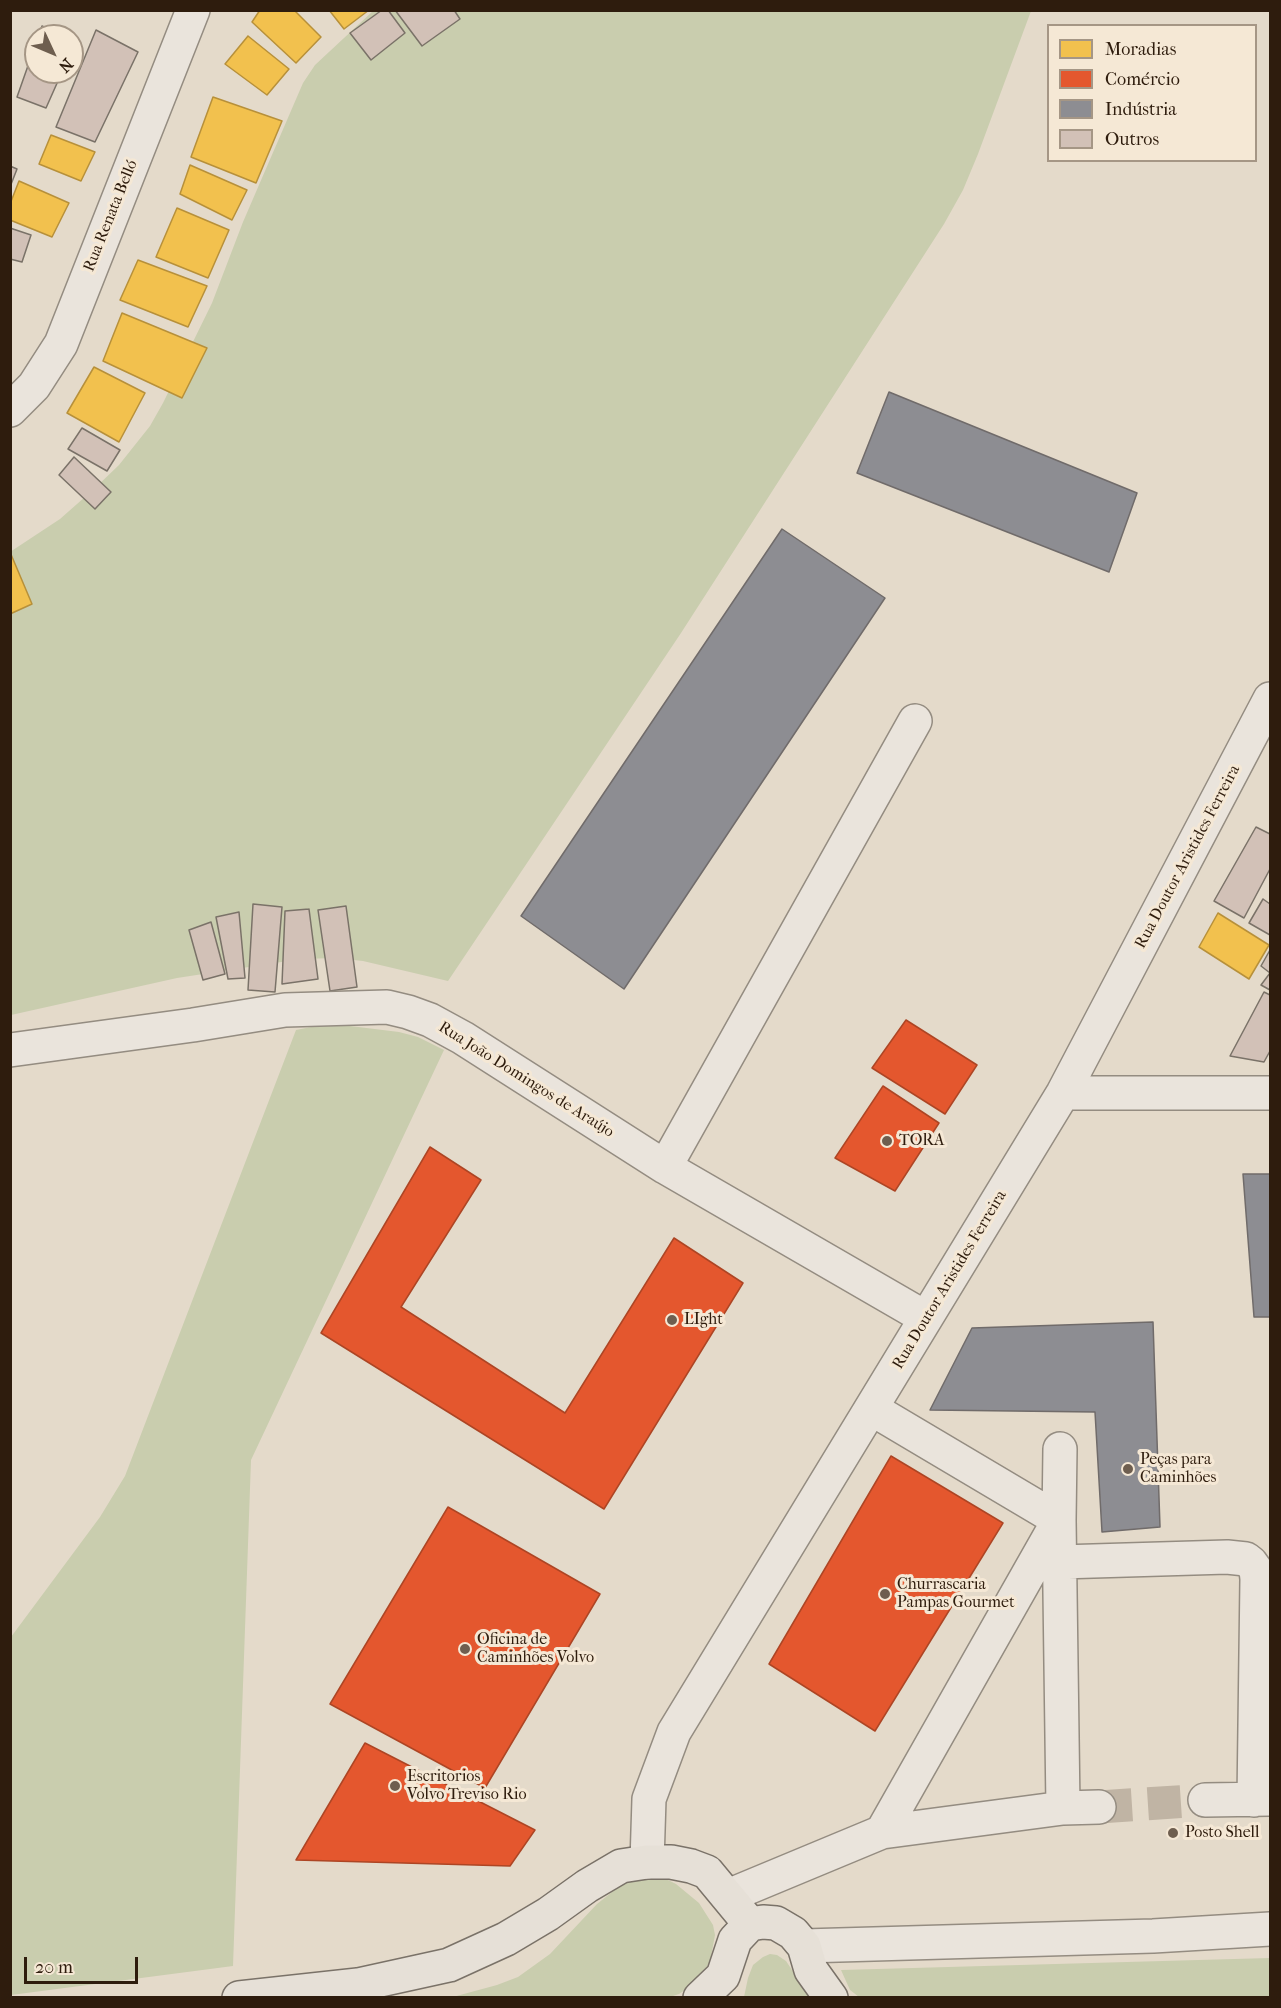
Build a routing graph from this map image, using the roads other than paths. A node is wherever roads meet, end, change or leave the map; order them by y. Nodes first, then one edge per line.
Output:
1 (193, 10) edge
2 (10, 410) edge
3 (1270, 699) edge
4 (915, 721) dead end
5 (10, 1050) edge
6 (1063, 1093) junction
7 (1270, 1093) edge
8 (665, 1167) junction
9 (926, 1318) junction
10 (872, 1409) junction
11 (1060, 1449) dead end
12 (1059, 1520) junction
13 (1060, 1562) junction
14 (1205, 1800) tunnel mouth
15 (1262, 1800) edge
16 (1099, 1807) tunnel mouth
17 (1063, 1809) junction
18 (882, 1832) junction
19 (647, 1862) junction
20 (728, 1896) junction
21 (750, 1924) junction
22 (1270, 1929) edge
23 (804, 1946) junction
24 (239, 1998) edge
25 (700, 1998) edge
26 (831, 1998) edge

1 - 2 street, Rua Renata Belló
3 - 6 street, Rua Doutor Aristides Ferreira
4 - 8 street
5 - 8 street, Rua João Domingos de Araújo
6 - 7 street
6 - 9 street, Rua Doutor Aristides Ferreira
8 - 9 street, Rua João Domingos de Araújo
9 - 10 street, Rua Doutor Aristides Ferreira
10 - 12 street
10 - 19 street, Rua Doutor Aristides Ferreira
11 - 12 street
12 - 13 street
12 - 18 street
13 - 15 street
13 - 17 street
14 - 15 street
16 - 17 street
17 - 18 street
18 - 20 street
19 - 20 main road
19 - 24 main road
20 - 21 main road
21 - 23 main road
21 - 25 main road
22 - 23 street
23 - 26 main road

